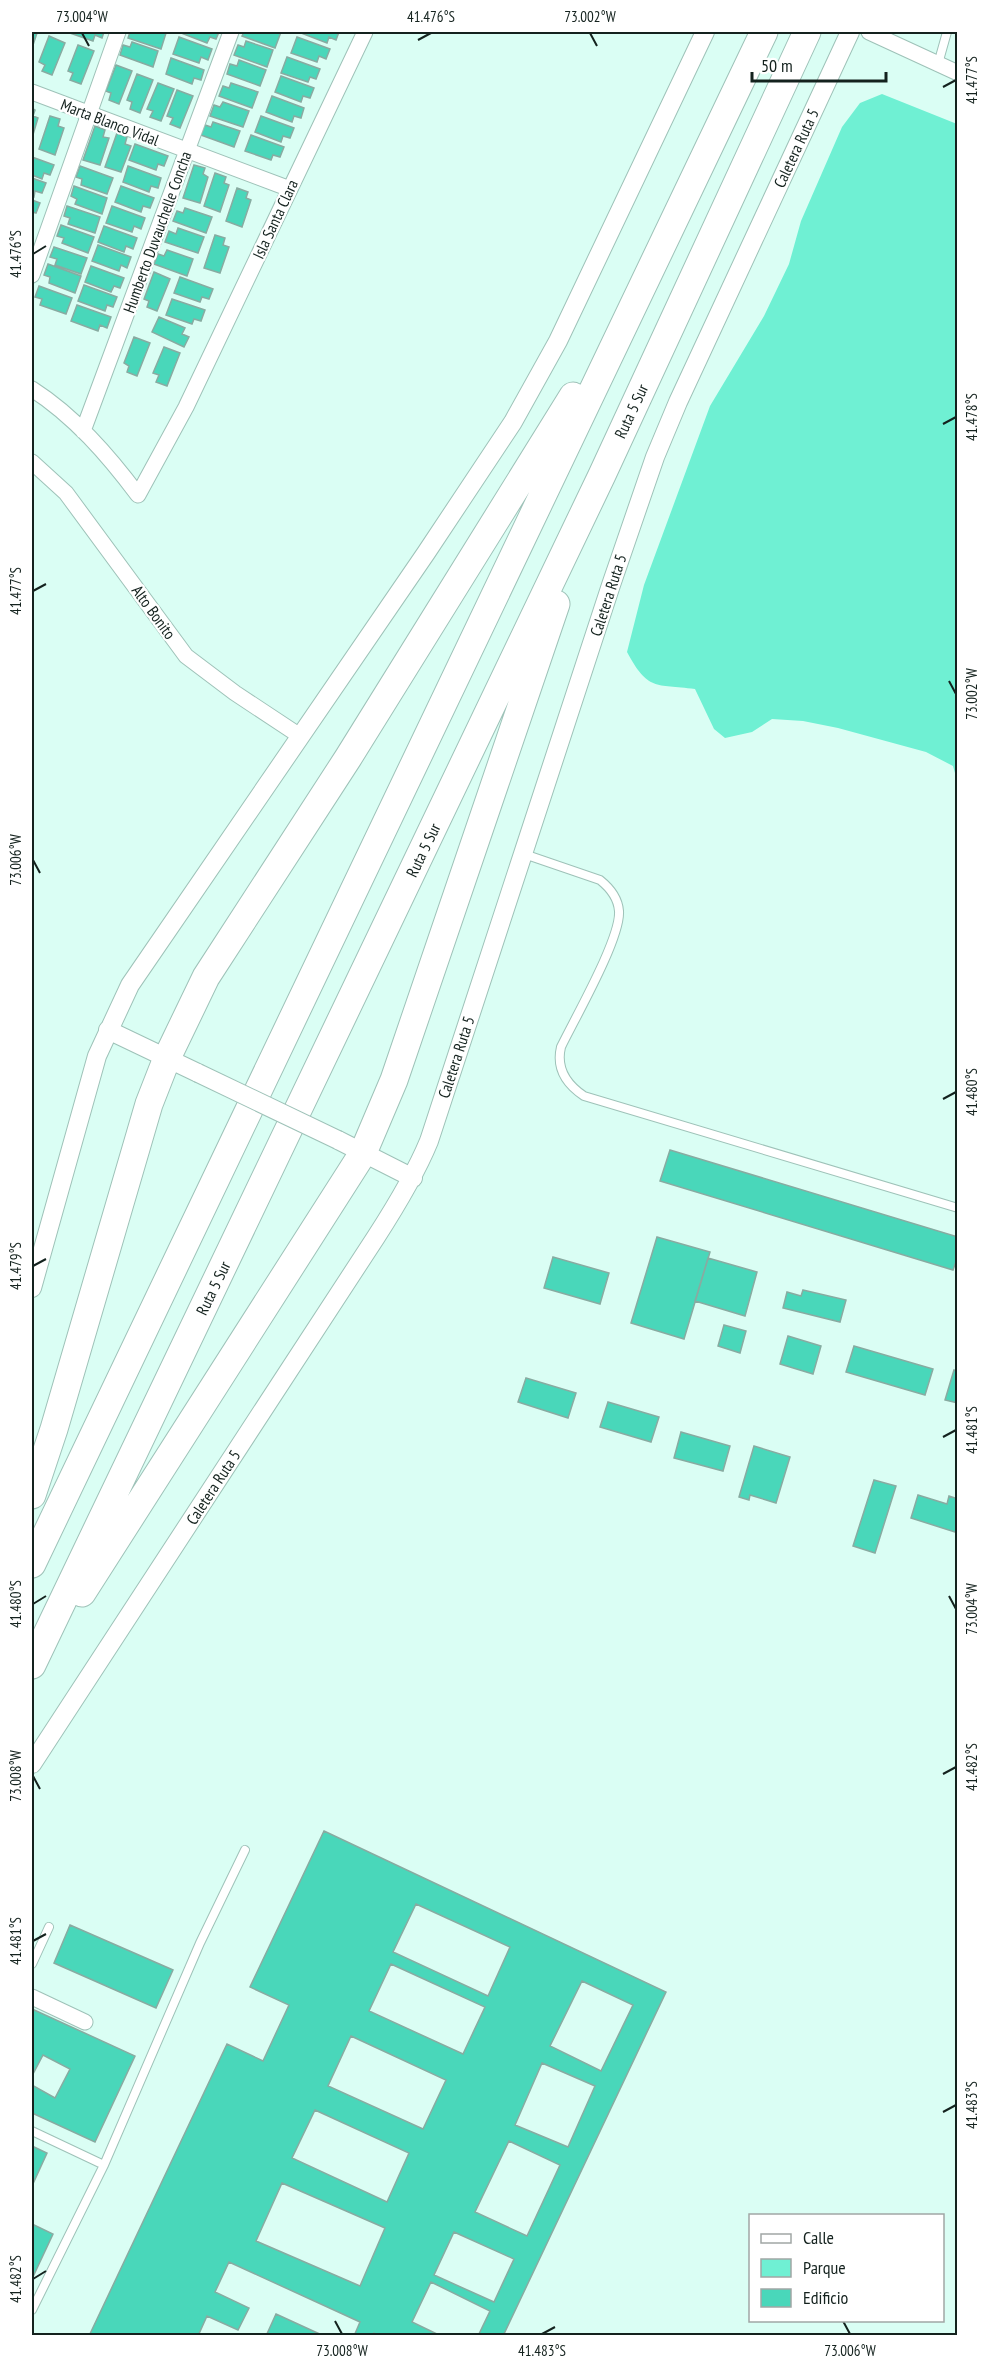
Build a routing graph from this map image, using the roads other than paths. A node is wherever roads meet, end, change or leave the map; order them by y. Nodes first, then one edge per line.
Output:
1 (118, 32) edge
2 (231, 32) edge
3 (365, 32) edge
4 (705, 32) edge
5 (764, 32) edge
6 (807, 32) edge
7 (850, 32) edge
8 (869, 32) edge
9 (947, 32) edge
10 (938, 64) junction
11 (957, 73) edge
12 (32, 92) edge
13 (88, 113) junction
14 (187, 151) junction
15 (290, 189) junction
16 (32, 275) edge
17 (643, 284) junction
18 (32, 389) edge
19 (83, 431) junction
20 (32, 462) edge
21 (602, 475) junction
22 (300, 736) junction
23 (523, 854) junction
24 (108, 1030) junction
25 (167, 1058) junction
26 (363, 1153) junction
27 (412, 1178) junction
28 (957, 1208) edge
29 (32, 1288) edge
30 (32, 1495) edge
31 (32, 1564) edge
32 (32, 1665) edge
33 (32, 1672) edge
34 (32, 1764) edge
35 (245, 1850) dead end
36 (49, 1927) dead end
37 (32, 1964) edge
38 (32, 1997) edge
39 (85, 2022) dead end
40 (32, 2131) edge
41 (104, 2165) junction
42 (32, 2310) edge

1 - 13 street
2 - 14 street, Humberto Duvauchelle Concha
3 - 15 street, Isla Santa Clara
4 - 22 street
5 - 17 highway
6 - 21 highway, Ruta 5 Sur
7 - 23 street, Caletera Ruta 5
8 - 10 street
9 - 10 lane
10 - 11 street
12 - 13 street, Marta Blanco Vidal
13 - 14 street, Marta Blanco Vidal
13 - 16 street
14 - 15 street, Marta Blanco Vidal
14 - 19 street, Humberto Duvauchelle Concha
15 - 19 street, Isla Santa Clara
17 - 25 highway
17 - 31 highway
18 - 19 street
20 - 22 street, Alto Bonito
21 - 26 highway
21 - 32 highway, Ruta 5 Sur
22 - 24 street
23 - 27 street, Caletera Ruta 5
23 - 28 lane
24 - 25 street
24 - 29 street
25 - 26 street, bridge
25 - 30 highway
26 - 27 street
26 - 33 highway
27 - 34 street, Caletera Ruta 5
35 - 41 lane
36 - 37 lane
38 - 39 street
40 - 41 lane
41 - 42 lane

